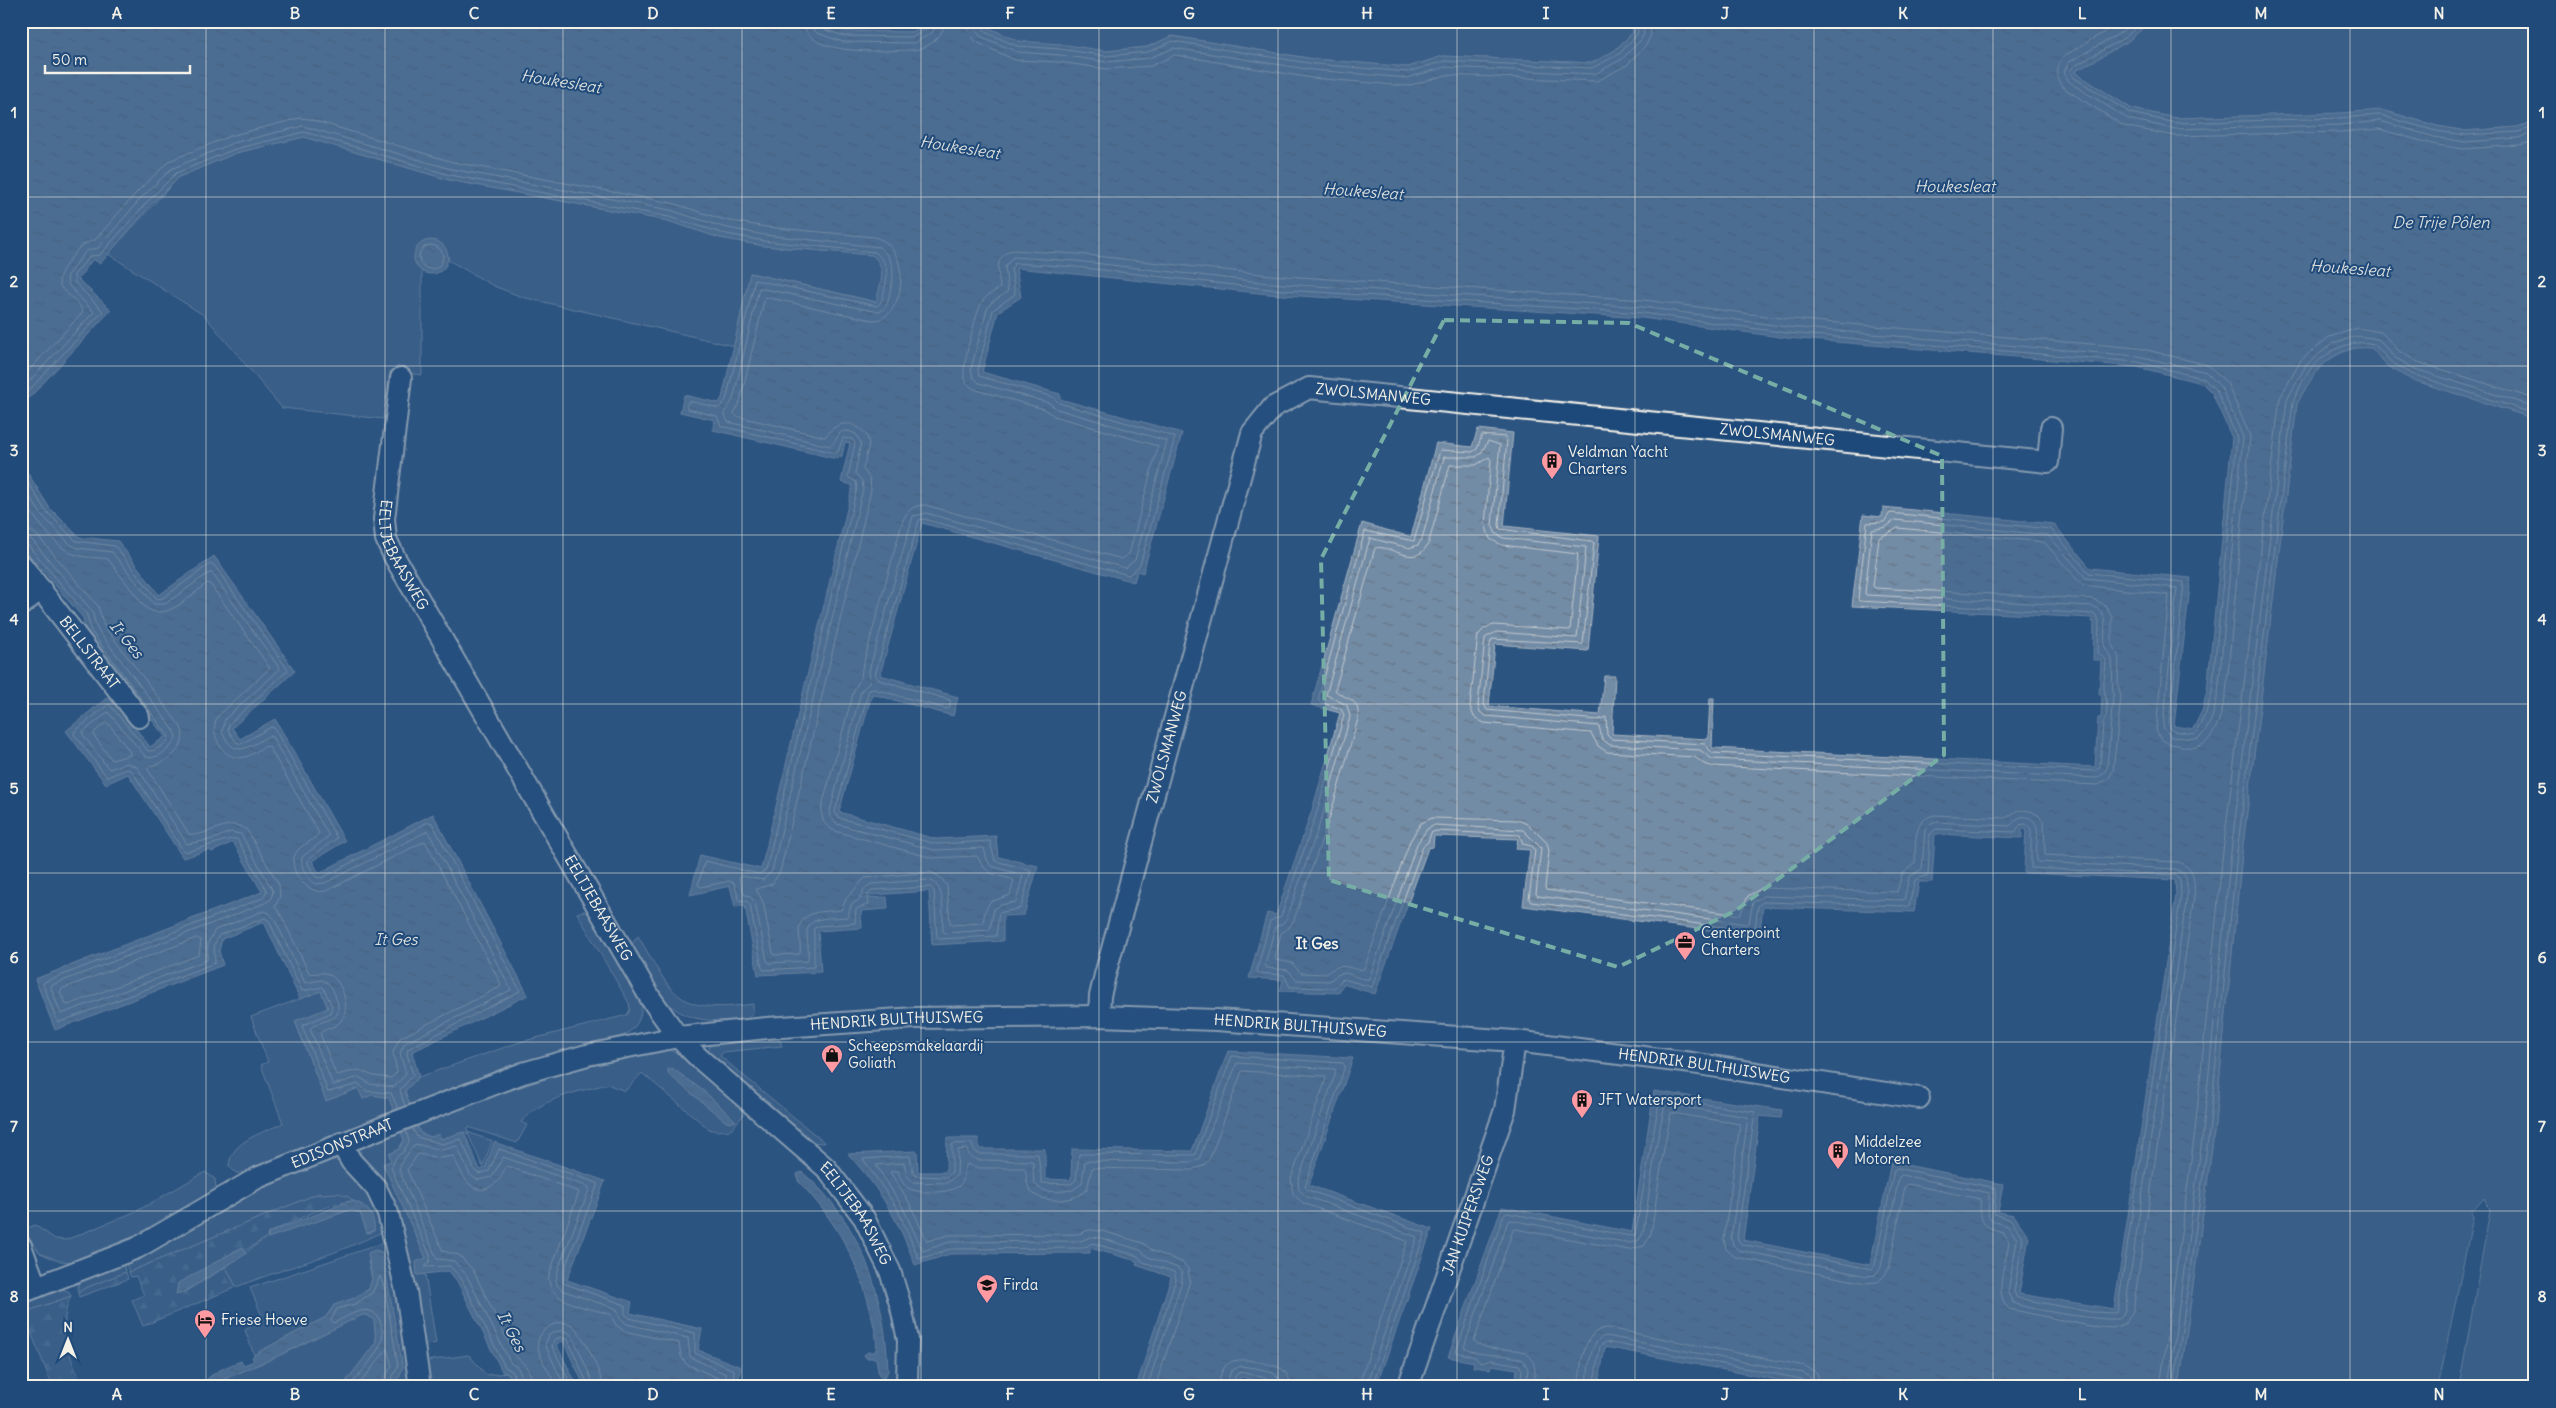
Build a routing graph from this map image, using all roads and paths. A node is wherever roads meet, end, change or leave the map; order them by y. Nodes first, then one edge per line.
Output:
1 (401, 378) dead end
2 (2051, 428) dead end
3 (21, 564) edge
4 (41, 589) junction
5 (21, 605) edge
6 (139, 717) dead end
7 (1099, 1016) junction
8 (678, 1037) junction
9 (1515, 1041) junction
10 (1919, 1098) dead end
11 (342, 1143) junction
12 (21, 1246) edge
13 (29, 1290) edge
14 (907, 1383) dead end
15 (420, 1387) edge
16 (1408, 1387) edge

1 - 8 street, EELTJEBAASWEG
2 - 7 street, ZWOLSMANWEG
3 - 4 street, BELLSTRAAT
4 - 5 street
4 - 6 street, BELLSTRAAT
7 - 8 street, HENDRIK BULTHUISWEG
7 - 9 street, HENDRIK BULTHUISWEG
8 - 11 street, EDISONSTRAAT
8 - 14 street, EELTJEBAASWEG
9 - 10 street, HENDRIK BULTHUISWEG
9 - 16 street, JAN KUIPERSWEG
11 - 13 street, EDISONSTRAAT
11 - 15 street
12 - 13 street

